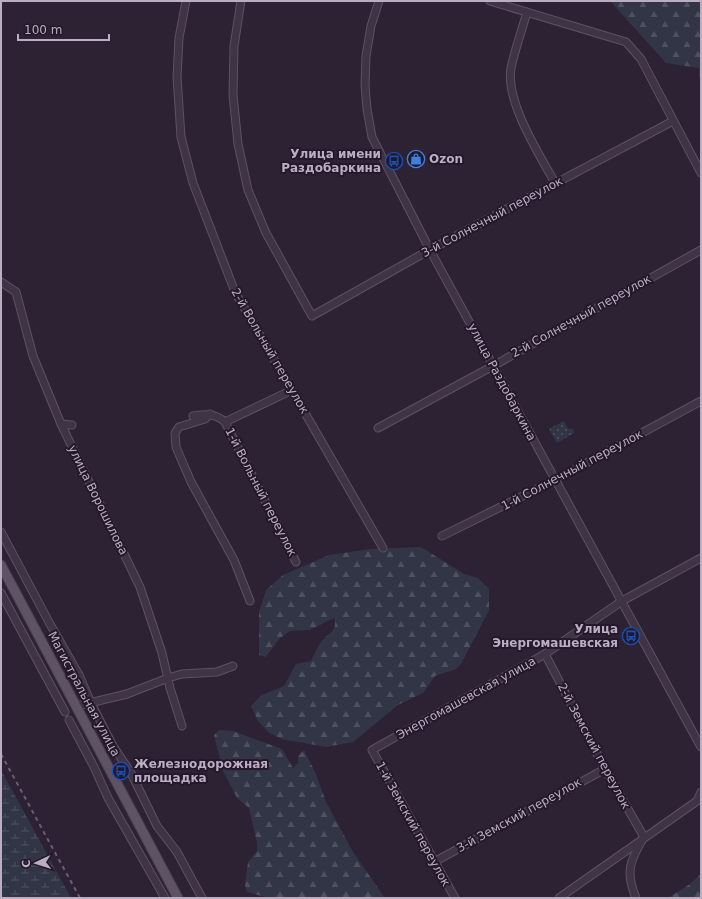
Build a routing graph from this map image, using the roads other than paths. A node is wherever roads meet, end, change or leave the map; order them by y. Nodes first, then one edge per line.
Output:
1 (177, 1) edge
2 (241, 1) edge
3 (379, 1) edge
4 (490, 1) edge
5 (186, 2) edge
6 (527, 12) junction
7 (673, 120) junction
8 (701, 173) edge
9 (555, 183) junction
10 (430, 250) junction
11 (701, 250) edge
12 (1, 282) edge
13 (493, 366) junction
14 (292, 390) junction
15 (701, 401) edge
16 (210, 414) junction
17 (193, 416) dead end
18 (225, 422) junction
19 (61, 424) junction
20 (72, 425) dead end
21 (378, 428) dead end
22 (555, 480) junction
23 (1, 532) edge
24 (442, 536) dead end
25 (383, 548) dead end
26 (701, 558) edge
27 (296, 562) dead end
28 (1, 565) edge
29 (1, 593) edge
30 (250, 601) dead end
31 (622, 601) junction
32 (545, 654) junction
33 (233, 666) dead end
34 (168, 678) junction
35 (90, 703) junction
36 (77, 706) junction
37 (65, 712) dead end
38 (68, 720) dead end
39 (182, 726) dead end
40 (701, 747) edge
41 (372, 750) joint
42 (605, 769) junction
43 (701, 792) edge
44 (644, 837) junction
45 (434, 862) junction
46 (164, 898) edge
47 (178, 898) edge
48 (202, 898) edge
49 (455, 898) edge
50 (559, 898) edge
51 (636, 898) edge

1 - 5 street
2 - 10 street, 3-й Солнечный переулок
3 - 10 street, улица Раздобаркина
4 - 6 street
5 - 14 street, 2-й Вольный переулок
6 - 7 street
6 - 9 street
7 - 8 street
7 - 9 street, 3-й Солнечный переулок
9 - 10 street, 3-й Солнечный переулок
10 - 13 street, улица Раздобаркина
11 - 13 street, 2-й Солнечный переулок
12 - 19 street, улица Ворошилова
13 - 21 street, 2-й Солнечный переулок
13 - 22 street, улица Раздобаркина
14 - 18 street
14 - 25 street, 2-й Вольный переулок
15 - 22 street, 1-й Солнечный переулок
16 - 17 street
16 - 18 street
16 - 30 street
18 - 27 street, 1-й Вольный переулок
19 - 20 street
19 - 34 street, улица Ворошилова
22 - 24 street, 1-й Солнечный переулок
22 - 31 street, улица Раздобаркина
23 - 35 street
26 - 31 street, Энергомашевская улица
28 - 36 main road, Магистральная улица
29 - 37 street
31 - 32 street, Энергомашевская улица
31 - 40 street, улица Раздобаркина
32 - 41 street, Энергомашевская улица
32 - 42 street, 2-й Земский переулок
33 - 34 street
34 - 35 street
34 - 39 street, улица Ворошилова
35 - 36 street
35 - 48 street
36 - 47 main road, Магистральная улица
38 - 46 street
41 - 45 street, 1-й Земский переулок
42 - 44 street, 2-й Земский переулок
42 - 45 street, 3-й Земский переулок
43 - 44 street
44 - 50 street
44 - 51 street
45 - 49 street, 1-й Земский переулок

